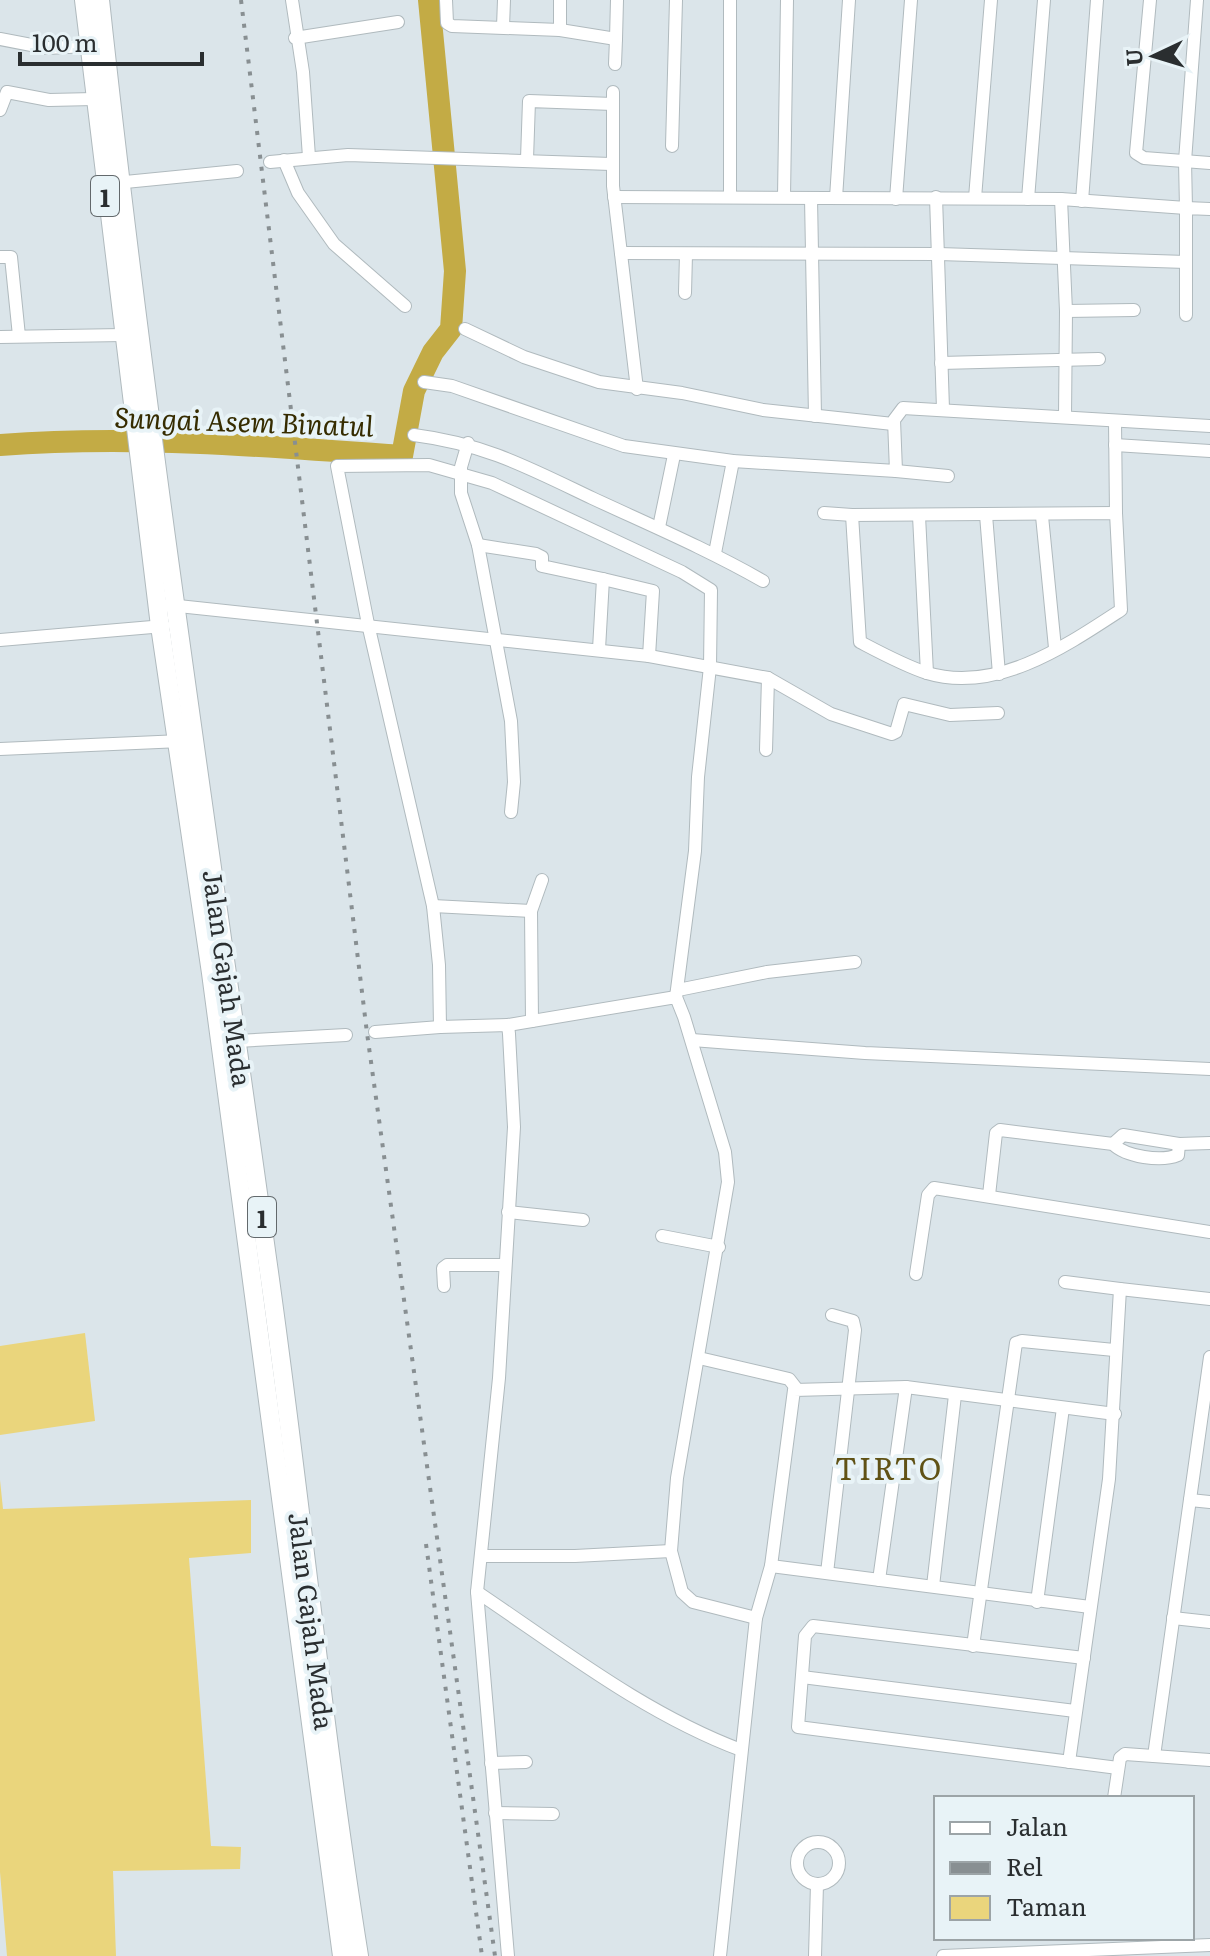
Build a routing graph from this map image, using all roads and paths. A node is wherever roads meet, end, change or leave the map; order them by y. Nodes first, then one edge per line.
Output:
1 (84, 0) edge
2 (100, 0) edge
3 (292, 0) edge
4 (446, 0) edge
5 (504, 0) edge
6 (560, 0) edge
7 (617, 0) edge
8 (676, 0) edge
9 (730, 0) edge
10 (787, 0) edge
11 (849, 0) edge
12 (911, 0) edge
13 (991, 0) edge
14 (1044, 0) edge
15 (1097, 0) edge
16 (1150, 0) edge
17 (1197, 0) edge
18 (398, 22) dead end
19 (503, 27) junction
20 (560, 30) junction
21 (295, 38) junction
22 (0, 39) edge
23 (616, 39) junction
24 (88, 46) junction
25 (615, 64) dead end
26 (94, 99) junction
27 (0, 110) edge
28 (672, 146) dead end
29 (309, 157) junction
30 (527, 159) junction
31 (284, 160) junction
32 (1185, 161) junction
33 (270, 162) dead end
34 (1210, 163) edge
35 (611, 164) junction
36 (237, 171) dead end
37 (112, 184) junction
38 (730, 196) junction
39 (614, 197) junction
40 (784, 197) junction
41 (936, 197) junction
42 (811, 198) junction
43 (836, 198) junction
44 (975, 198) junction
45 (896, 199) junction
46 (1028, 199) junction
47 (1061, 199) junction
48 (1082, 201) junction
49 (1186, 208) junction
50 (1210, 209) edge
51 (621, 253) junction
52 (686, 254) junction
53 (939, 254) junction
54 (814, 255) junction
55 (0, 257) edge
56 (1063, 257) junction
57 (1186, 262) junction
58 (685, 293) dead end
59 (405, 306) dead end
60 (1134, 310) dead end
61 (1066, 311) junction
62 (1186, 315) dead end
63 (465, 329) dead end
64 (123, 335) junction
65 (19, 336) junction
66 (0, 337) edge
67 (1067, 359) junction
68 (1099, 359) dead end
69 (941, 363) junction
70 (424, 382) dead end
71 (637, 389) junction
72 (139, 391) junction
73 (943, 409) junction
74 (815, 416) junction
75 (1065, 416) junction
76 (1115, 421) junction
77 (893, 424) junction
78 (1210, 426) edge
79 (414, 435) dead end
80 (468, 445) junction
81 (1115, 445) junction
82 (1210, 451) edge
83 (674, 455) junction
84 (733, 461) junction
85 (461, 470) junction
86 (896, 471) junction
87 (948, 476) dead end
88 (824, 513) dead end
89 (1116, 513) junction
90 (852, 515) junction
91 (986, 515) junction
92 (919, 516) junction
93 (1042, 516) junction
94 (659, 527) junction
95 (478, 545) junction
96 (715, 553) junction
97 (603, 579) junction
98 (763, 581) dead end
99 (168, 615) junction
100 (368, 624) junction
101 (497, 637) junction
102 (0, 640) edge
103 (1055, 648) junction
104 (599, 649) junction
105 (649, 656) junction
106 (710, 667) junction
107 (927, 673) junction
108 (999, 674) junction
109 (768, 678) junction
110 (998, 713) dead end
111 (187, 740) junction
112 (0, 749) edge
113 (766, 750) dead end
114 (511, 812) dead end
115 (542, 880) dead end
116 (433, 906) junction
117 (531, 911) junction
118 (855, 962) dead end
119 (677, 994) junction
120 (532, 1021) junction
121 (508, 1025) junction
122 (440, 1027) junction
123 (375, 1032) dead end
124 (346, 1035) dead end
125 (692, 1040) junction
126 (237, 1041) junction
127 (1210, 1069) edge
128 (1210, 1143) edge
129 (989, 1195) junction
130 (508, 1212) junction
131 (583, 1220) dead end
132 (1210, 1232) edge
133 (662, 1236) dead end
134 (719, 1247) junction
135 (504, 1265) junction
136 (916, 1274) dead end
137 (1065, 1282) dead end
138 (444, 1286) dead end
139 (1120, 1289) junction
140 (1210, 1299) edge
141 (832, 1315) dead end
142 (1114, 1350) junction
143 (1210, 1357) edge
144 (699, 1358) junction
145 (906, 1387) junction
146 (796, 1388) junction
147 (848, 1391) junction
148 (955, 1395) junction
149 (1011, 1401) junction
150 (1063, 1408) junction
151 (1115, 1414) junction
152 (1190, 1500) junction
153 (1210, 1502) edge
154 (671, 1551) junction
155 (483, 1556) junction
156 (771, 1566) junction
157 (827, 1573) junction
158 (879, 1580) junction
159 (933, 1586) junction
160 (477, 1592) junction
161 (982, 1594) junction
162 (1037, 1602) junction
163 (1090, 1607) junction
164 (756, 1618) junction
165 (1173, 1618) junction
166 (1210, 1622) edge
167 (973, 1646) junction
168 (1084, 1658) junction
169 (802, 1677) junction
170 (1075, 1711) junction
171 (741, 1750) junction
172 (1154, 1756) junction
173 (1210, 1760) edge
174 (526, 1762) dead end
175 (1069, 1762) junction
176 (491, 1763) junction
177 (1118, 1768) junction
178 (1114, 1796) edge
179 (495, 1813) junction
180 (553, 1814) dead end
181 (338, 1868) junction
182 (817, 1884) dead end
183 (1096, 1944) edge
184 (1210, 1945) edge
185 (1158, 1952) edge
186 (1034, 1953) edge
187 (342, 1956) edge
188 (359, 1956) edge
189 (508, 1956) edge
190 (720, 1956) edge
191 (815, 1956) edge
192 (943, 1956) edge

1 - 24 highway, Jalan Gajah Mada / 1
2 - 37 highway, Jalan Gajah Mada / 1
3 - 21 street
4 - 19 street
5 - 19 street
6 - 20 street
7 - 23 street
8 - 28 street
9 - 38 street
10 - 40 street
11 - 43 street
12 - 45 street
13 - 44 street
14 - 46 street
15 - 48 street
16 - 32 street
17 - 32 street
18 - 21 street
19 - 20 street
20 - 23 street
21 - 29 street
22 - 24 street
23 - 25 street
24 - 26 highway, Jalan Gajah Mada / 1
26 - 27 street
26 - 37 highway, Jalan Gajah Mada / 1
29 - 30 street
29 - 31 street
30 - 35 street
30 - 35 street
31 - 33 street
31 - 59 street
32 - 34 street
32 - 49 street
35 - 39 street
36 - 37 street
37 - 64 highway, Jalan Gajah Mada / 1
37 - 72 highway, Jalan Gajah Mada / 1
38 - 39 street
38 - 40 street
39 - 51 street
40 - 42 street
41 - 44 street
41 - 45 street
41 - 53 street
42 - 43 street
42 - 54 street
43 - 45 street
44 - 46 street
46 - 47 street
47 - 48 street
47 - 56 street
48 - 49 street
49 - 50 street
49 - 57 street
51 - 52 street
51 - 71 street
52 - 54 street
52 - 58 street
53 - 54 street
53 - 56 street
53 - 69 street
54 - 74 street
55 - 65 street
56 - 57 street
56 - 61 street
57 - 62 street
60 - 61 street
61 - 67 street
63 - 71 street
64 - 65 street
64 - 72 highway, Jalan Gajah Mada / 1
65 - 66 street
67 - 68 street
67 - 69 street
67 - 75 street
69 - 73 street
70 - 83 street
71 - 74 street
72 - 99 highway, Jalan Gajah Mada / 1
73 - 75 street
73 - 77 street
74 - 77 street
75 - 76 street
76 - 78 street
76 - 81 street
77 - 86 street
79 - 80 street
80 - 85 street
80 - 94 street
81 - 82 street
81 - 89 street
83 - 84 street
83 - 94 street
84 - 86 street
84 - 96 street
85 - 95 street
85 - 100 street
85 - 106 street
86 - 87 street
88 - 90 street
89 - 93 street
89 - 103 street
90 - 92 street
90 - 107 street
91 - 92 street
91 - 93 street
91 - 108 street
92 - 107 street
93 - 103 street
94 - 96 street
95 - 97 street
95 - 101 street
96 - 98 street
97 - 104 street
97 - 105 street
99 - 100 street
99 - 102 street
99 - 111 highway, Jalan Gajah Mada / 1
100 - 101 street
100 - 116 street
101 - 104 street
101 - 114 street
103 - 108 street
104 - 105 street
105 - 106 street
106 - 109 street
106 - 119 street
107 - 108 street
109 - 110 street
109 - 113 street
111 - 112 street
111 - 126 highway, Jalan Gajah Mada / 1
111 - 181 highway, Jalan Gajah Mada / 1
115 - 117 street
116 - 117 street
116 - 122 street
117 - 120 street
118 - 119 street
119 - 120 street
119 - 125 street
120 - 121 street
121 - 122 street
121 - 130 street
122 - 123 street
124 - 126 street
125 - 127 street
125 - 134 street
126 - 181 highway, Jalan Gajah Mada / 1
128 - 129 street
129 - 132 street
129 - 136 street
130 - 131 street
130 - 135 street
133 - 134 street
134 - 144 street
135 - 138 street
135 - 155 street
137 - 139 street
139 - 140 street
139 - 142 street
141 - 147 street
142 - 149 street
142 - 151 street
143 - 152 street
144 - 146 street
144 - 154 street
145 - 147 street
145 - 148 street
145 - 158 street
146 - 147 street
146 - 156 street
147 - 157 street
148 - 149 street
148 - 159 street
149 - 150 street
149 - 161 street
150 - 151 street
150 - 162 street
151 - 163 street
152 - 153 street
152 - 165 street
154 - 155 street
154 - 164 street
155 - 160 street
156 - 157 street
156 - 164 street
157 - 158 street
158 - 159 street
159 - 161 street
160 - 171 street
160 - 176 street
161 - 162 street
161 - 167 street
162 - 163 street
163 - 168 street
164 - 171 street
165 - 166 street
165 - 172 street
167 - 168 street
167 - 169 street
168 - 170 street
169 - 170 street
169 - 175 street
170 - 175 street
171 - 190 street
172 - 173 street
172 - 177 street
174 - 176 street
175 - 177 street
176 - 179 street
177 - 178 street
179 - 180 street
179 - 189 street
181 - 187 highway, Jalan Gajah Mada / 1
181 - 188 highway, Jalan Gajah Mada / 1
182 - 191 street
183 - 185 street
183 - 186 street
184 - 185 street
186 - 192 street

